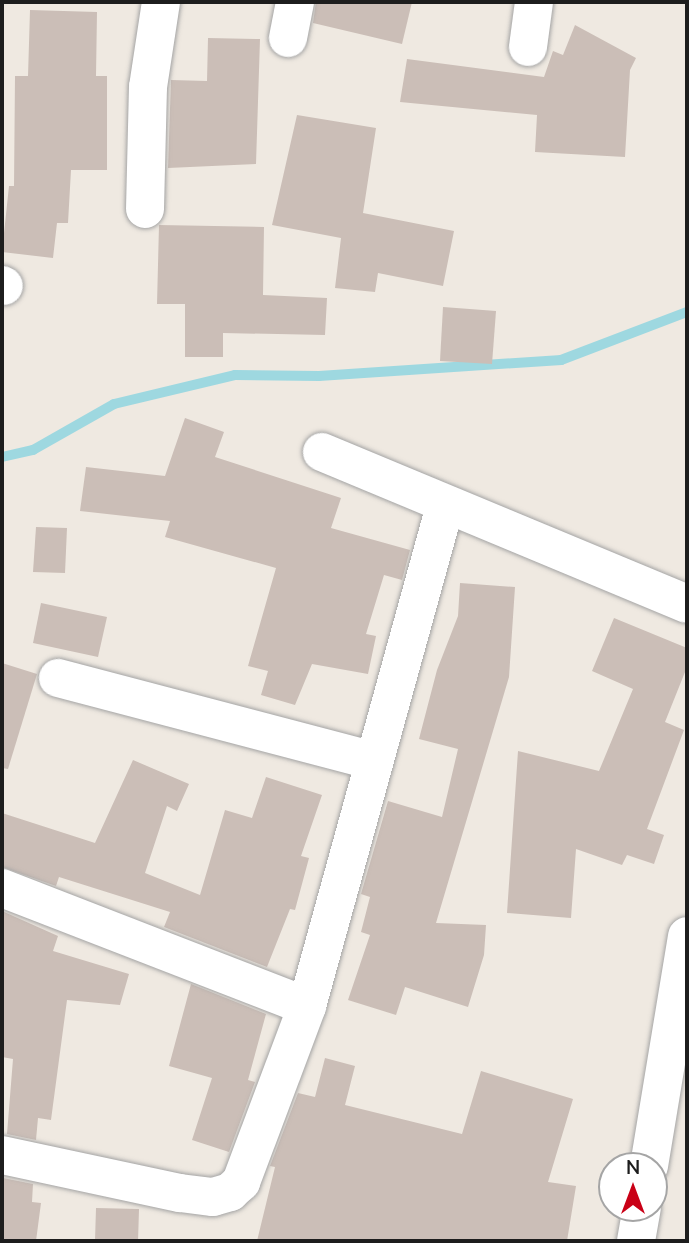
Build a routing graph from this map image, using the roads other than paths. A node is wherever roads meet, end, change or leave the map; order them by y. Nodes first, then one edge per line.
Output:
1 (161, 2) edge
2 (534, 2) edge
3 (528, 47) dead end
4 (145, 209) dead end
5 (322, 452) dead end
6 (445, 506) junction
7 (687, 604) edge
8 (58, 678) dead end
9 (374, 761) junction
10 (2, 888) edge
11 (687, 936) edge
12 (307, 1006) junction
13 (651, 1152) edge
14 (2, 1155) edge
15 (639, 1222) edge
16 (636, 1241) edge

1 - 4 street
2 - 3 street
5 - 6 street
6 - 7 street
6 - 9 street
8 - 9 street
9 - 12 street
10 - 12 street
11 - 13 street
12 - 14 street
15 - 16 street

